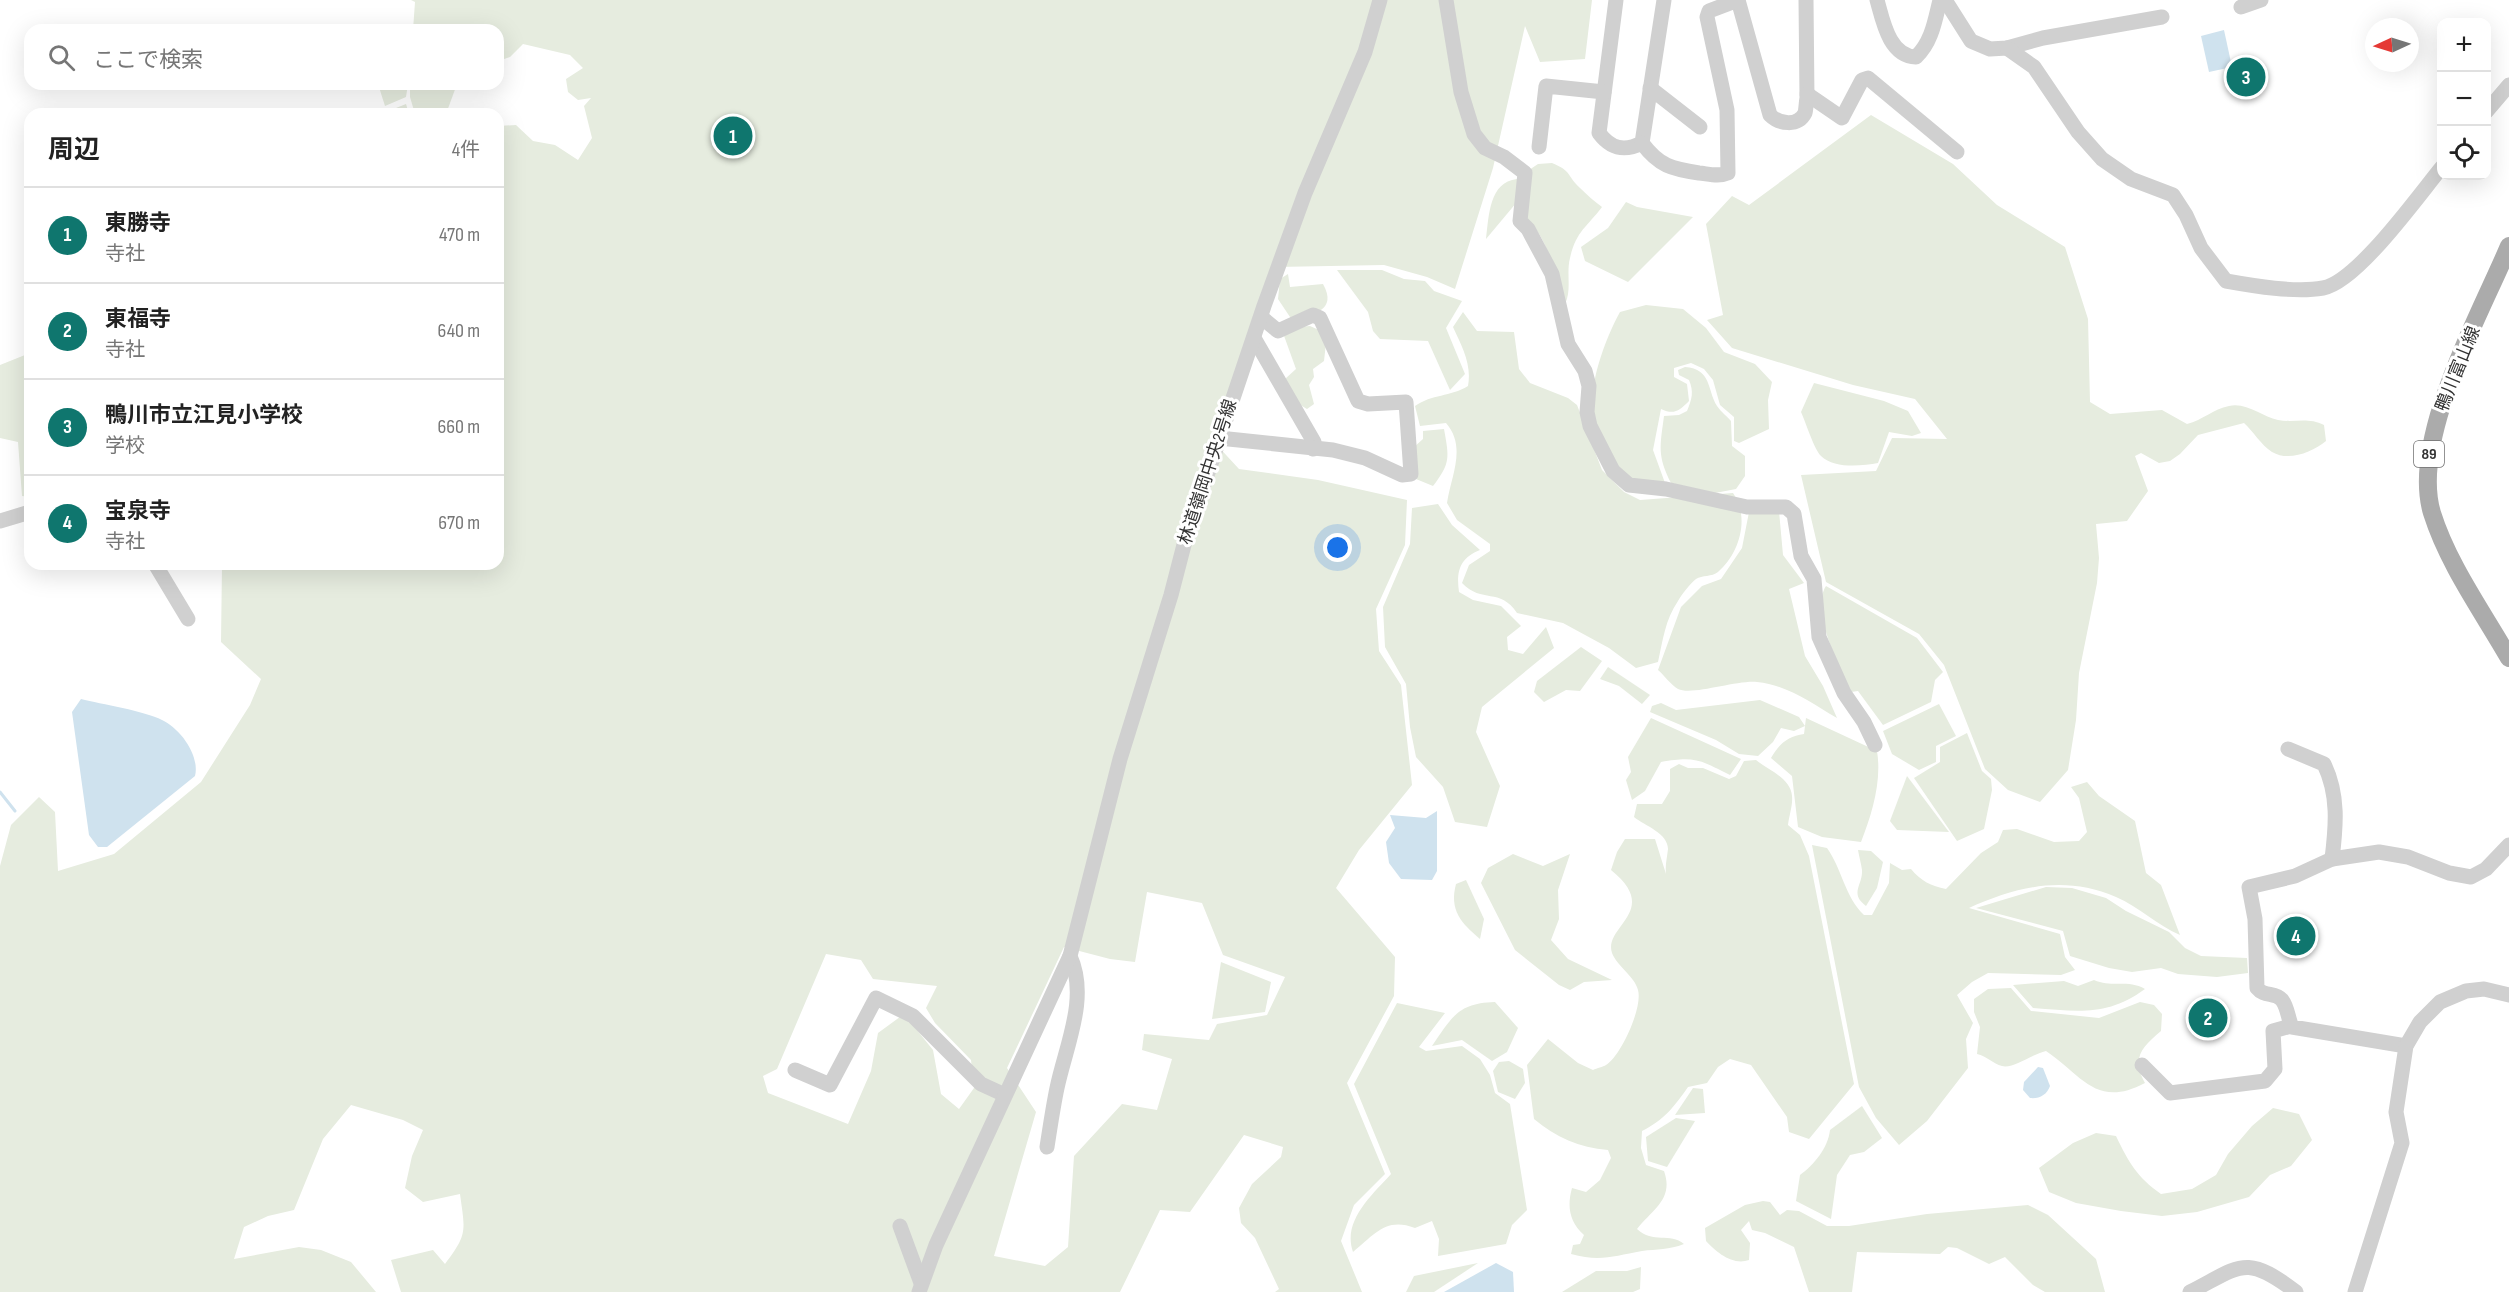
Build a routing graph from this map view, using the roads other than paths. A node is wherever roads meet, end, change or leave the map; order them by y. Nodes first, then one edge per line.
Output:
1 (1380, 0) edge
2 (1446, 0) edge
3 (1616, 0) edge
4 (1664, 0) edge
5 (1738, 0) edge
6 (1806, 0) edge
7 (1877, 0) edge
8 (1940, 0) edge
9 (1945, 0) edge
10 (2261, 0) edge
11 (2241, 7) dead end
12 (2162, 18) dead end
13 (2007, 48) junction
14 (2509, 85) edge
15 (1650, 88) junction
16 (1604, 92) junction
17 (1807, 94) junction
18 (2491, 107) edge
19 (1700, 127) dead end
20 (1642, 142) junction
21 (1539, 147) dead end
22 (1957, 152) dead end
23 (2437, 173) edge
24 (2509, 246) edge
25 (1261, 317) junction
26 (1254, 338) junction
27 (1219, 438) junction
28 (1313, 449) junction
29 (24, 514) edge
30 (0, 520) edge
31 (159, 570) edge
32 (188, 619) dead end
33 (2509, 658) edge
34 (1875, 745) dead end
35 (2288, 749) dead end
36 (2509, 845) edge
37 (2332, 859) junction
38 (1070, 956) junction
39 (2509, 995) edge
40 (2291, 1026) junction
41 (2406, 1046) junction
42 (2142, 1065) dead end
43 (795, 1070) dead end
44 (1005, 1095) junction
45 (1047, 1148) dead end
46 (900, 1226) dead end
47 (920, 1287) edge
48 (2190, 1292) edge
49 (2296, 1292) edge
50 (2355, 1292) edge

1 - 25 street, 林道嶺岡中央2号線
2 - 34 street
3 - 16 street
4 - 15 street
5 - 17 street
5 - 20 street
6 - 17 street
7 - 8 street
9 - 13 street
10 - 11 street
12 - 13 street
13 - 23 street
14 - 18 street
15 - 19 street
15 - 20 street
16 - 20 street
16 - 21 street
17 - 22 street
24 - 33 main road, 鴨川富山線 / 89
25 - 26 street, 林道嶺岡中央2号線
25 - 28 street
26 - 27 street, 林道嶺岡中央2号線
26 - 28 street
27 - 28 street
27 - 38 street, 林道嶺岡中央2号線
29 - 30 street
31 - 32 street
35 - 37 street
36 - 37 street
37 - 40 street
38 - 44 street, 林道嶺岡中央2号線
38 - 45 street
39 - 41 street
40 - 41 street
40 - 42 street
41 - 50 street
43 - 44 street
44 - 47 street, 林道嶺岡中央2号線
46 - 47 street
48 - 49 street

